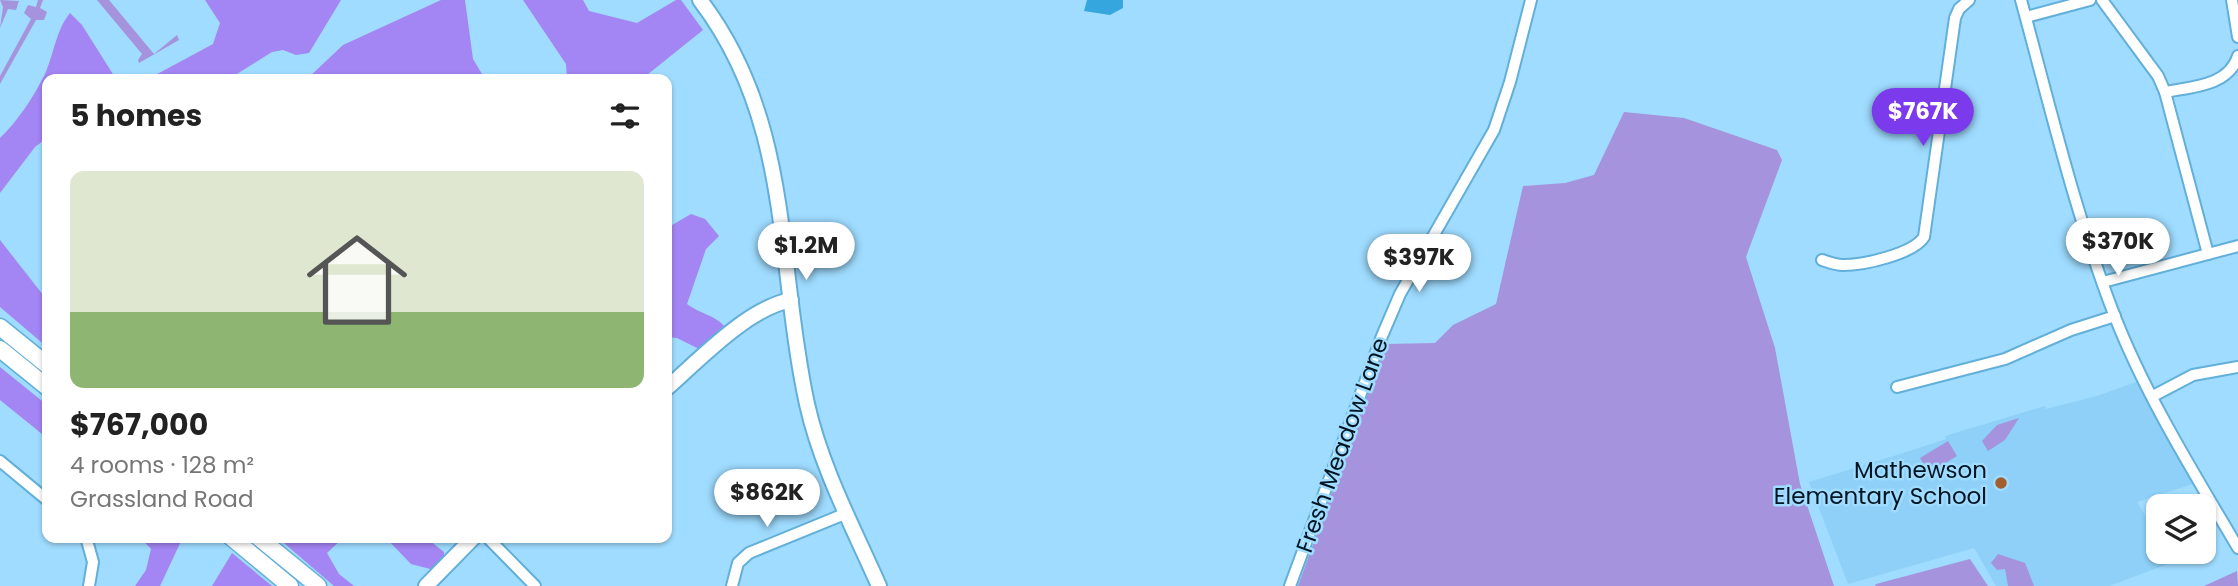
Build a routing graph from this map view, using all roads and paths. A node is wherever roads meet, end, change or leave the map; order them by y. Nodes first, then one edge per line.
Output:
1 (700, 0) edge
2 (1531, 0) edge
3 (1969, 0) edge
4 (2021, 0) edge
5 (2090, 0) edge
6 (2102, 0) edge
7 (2232, 0) edge
8 (2026, 18) junction
9 (2238, 37) edge
10 (2238, 56) edge
11 (2165, 92) junction
12 (2238, 246) edge
13 (2208, 254) junction
14 (1822, 260) dead end
15 (2103, 282) junction
16 (791, 300) junction
17 (2115, 316) junction
18 (0, 327) edge
19 (0, 349) edge
20 (42, 361) edge
21 (2238, 367) edge
22 (42, 383) edge
23 (672, 384) edge
24 (1897, 387) dead end
25 (2153, 396) junction
26 (0, 461) edge
27 (42, 496) edge
28 (847, 513) junction
29 (88, 543) edge
30 (238, 543) edge
31 (265, 543) edge
32 (468, 543) edge
33 (493, 543) edge
34 (2238, 548) edge
35 (89, 586) edge
36 (290, 586) edge
37 (318, 586) edge
38 (426, 586) edge
39 (535, 586) edge
40 (732, 586) edge
41 (879, 586) edge
42 (1290, 586) edge

1 - 16 main road
2 - 42 street, Fresh Meadow Lane
3 - 14 street
4 - 8 street
5 - 8 street
6 - 11 street
7 - 9 street
8 - 15 street
10 - 11 street
11 - 13 street
12 - 13 street
13 - 15 street
15 - 17 street
16 - 23 main road
16 - 28 main road
17 - 24 street
17 - 25 street
18 - 20 highway
19 - 22 highway
21 - 25 street
25 - 34 street
26 - 27 street
28 - 40 street
28 - 41 main road
29 - 35 street
30 - 36 highway
31 - 37 highway
32 - 38 main road
33 - 39 street

